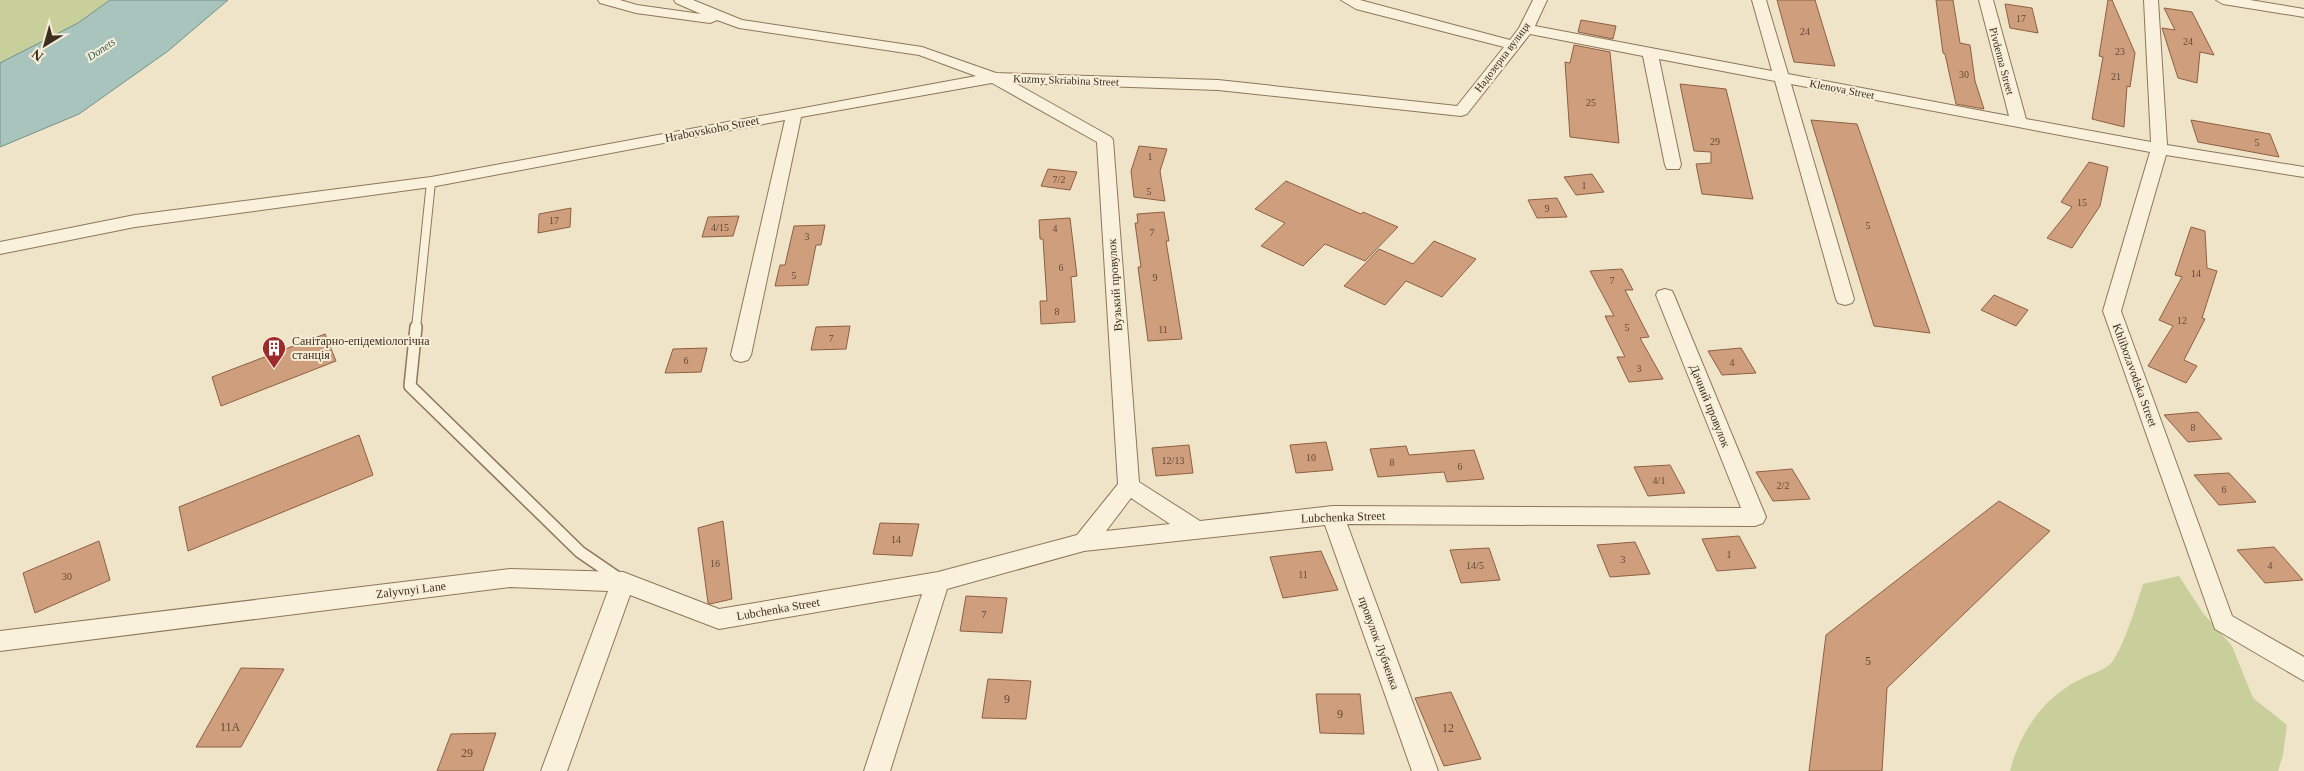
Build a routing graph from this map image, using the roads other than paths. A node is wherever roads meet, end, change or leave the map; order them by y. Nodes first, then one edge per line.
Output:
1 (605, 0) edge
2 (682, 0) edge
3 (1348, 0) edge
4 (1540, 0) edge
5 (1759, 0) edge
6 (1986, 0) edge
7 (2151, 0) edge
8 (2223, 0) edge
9 (2304, 13) edge
10 (739, 24) junction
11 (1526, 29) junction
12 (1514, 45) junction
13 (1650, 53) junction
14 (994, 78) junction
15 (1781, 78) junction
16 (1461, 111) joint
17 (794, 114) junction
18 (2018, 122) junction
19 (2159, 149) junction
20 (1673, 165) dead end
21 (2304, 172) edge
22 (431, 182) junction
23 (0, 248) edge
24 (1665, 295) dead end
25 (1845, 298) dead end
26 (741, 355) dead end
27 (1129, 486) junction
28 (1333, 515) junction
29 (1755, 517) joint
30 (1196, 529) junction
31 (1084, 542) junction
32 (623, 582) junction
33 (938, 582) junction
34 (0, 641) edge
35 (2304, 670) edge
36 (554, 771) edge
37 (877, 771) edge
38 (1425, 771) edge

1 - 10 street
2 - 10 street, Kuzmy Skriabina Street
3 - 12 street
4 - 11 street, Надозерна вулиця
5 - 15 street
6 - 18 street, Pivdenna Street
7 - 19 street, Khlibozavodska Street
8 - 9 street
10 - 14 street, Kuzmy Skriabina Street
11 - 12 street, Надозерна вулиця
11 - 13 street, Klenova Street
12 - 16 street, Надозерна вулиця
13 - 15 street, Klenova Street
13 - 20 street
14 - 16 street, Kuzmy Skriabina Street
14 - 17 street, Hrabovskoho Street
14 - 27 street, Вузький провулок
15 - 18 street, Klenova Street
15 - 25 street
17 - 22 street, Hrabovskoho Street
17 - 26 street
18 - 19 street, Klenova Street
19 - 21 street, Klenova Street
19 - 35 street, Khlibozavodska Street
22 - 23 street, Hrabovskoho Street
22 - 32 lane
24 - 29 street, Дачний провулок
27 - 30 street
27 - 31 street
28 - 29 street, Lubchenka Street
28 - 30 street, Lubchenka Street
28 - 38 street, провулок Лубченка
30 - 31 street, Lubchenka Street
31 - 33 street, Lubchenka Street
32 - 33 street, Lubchenka Street
32 - 34 street, Zalyvnyi Lane
32 - 36 street
33 - 37 street

